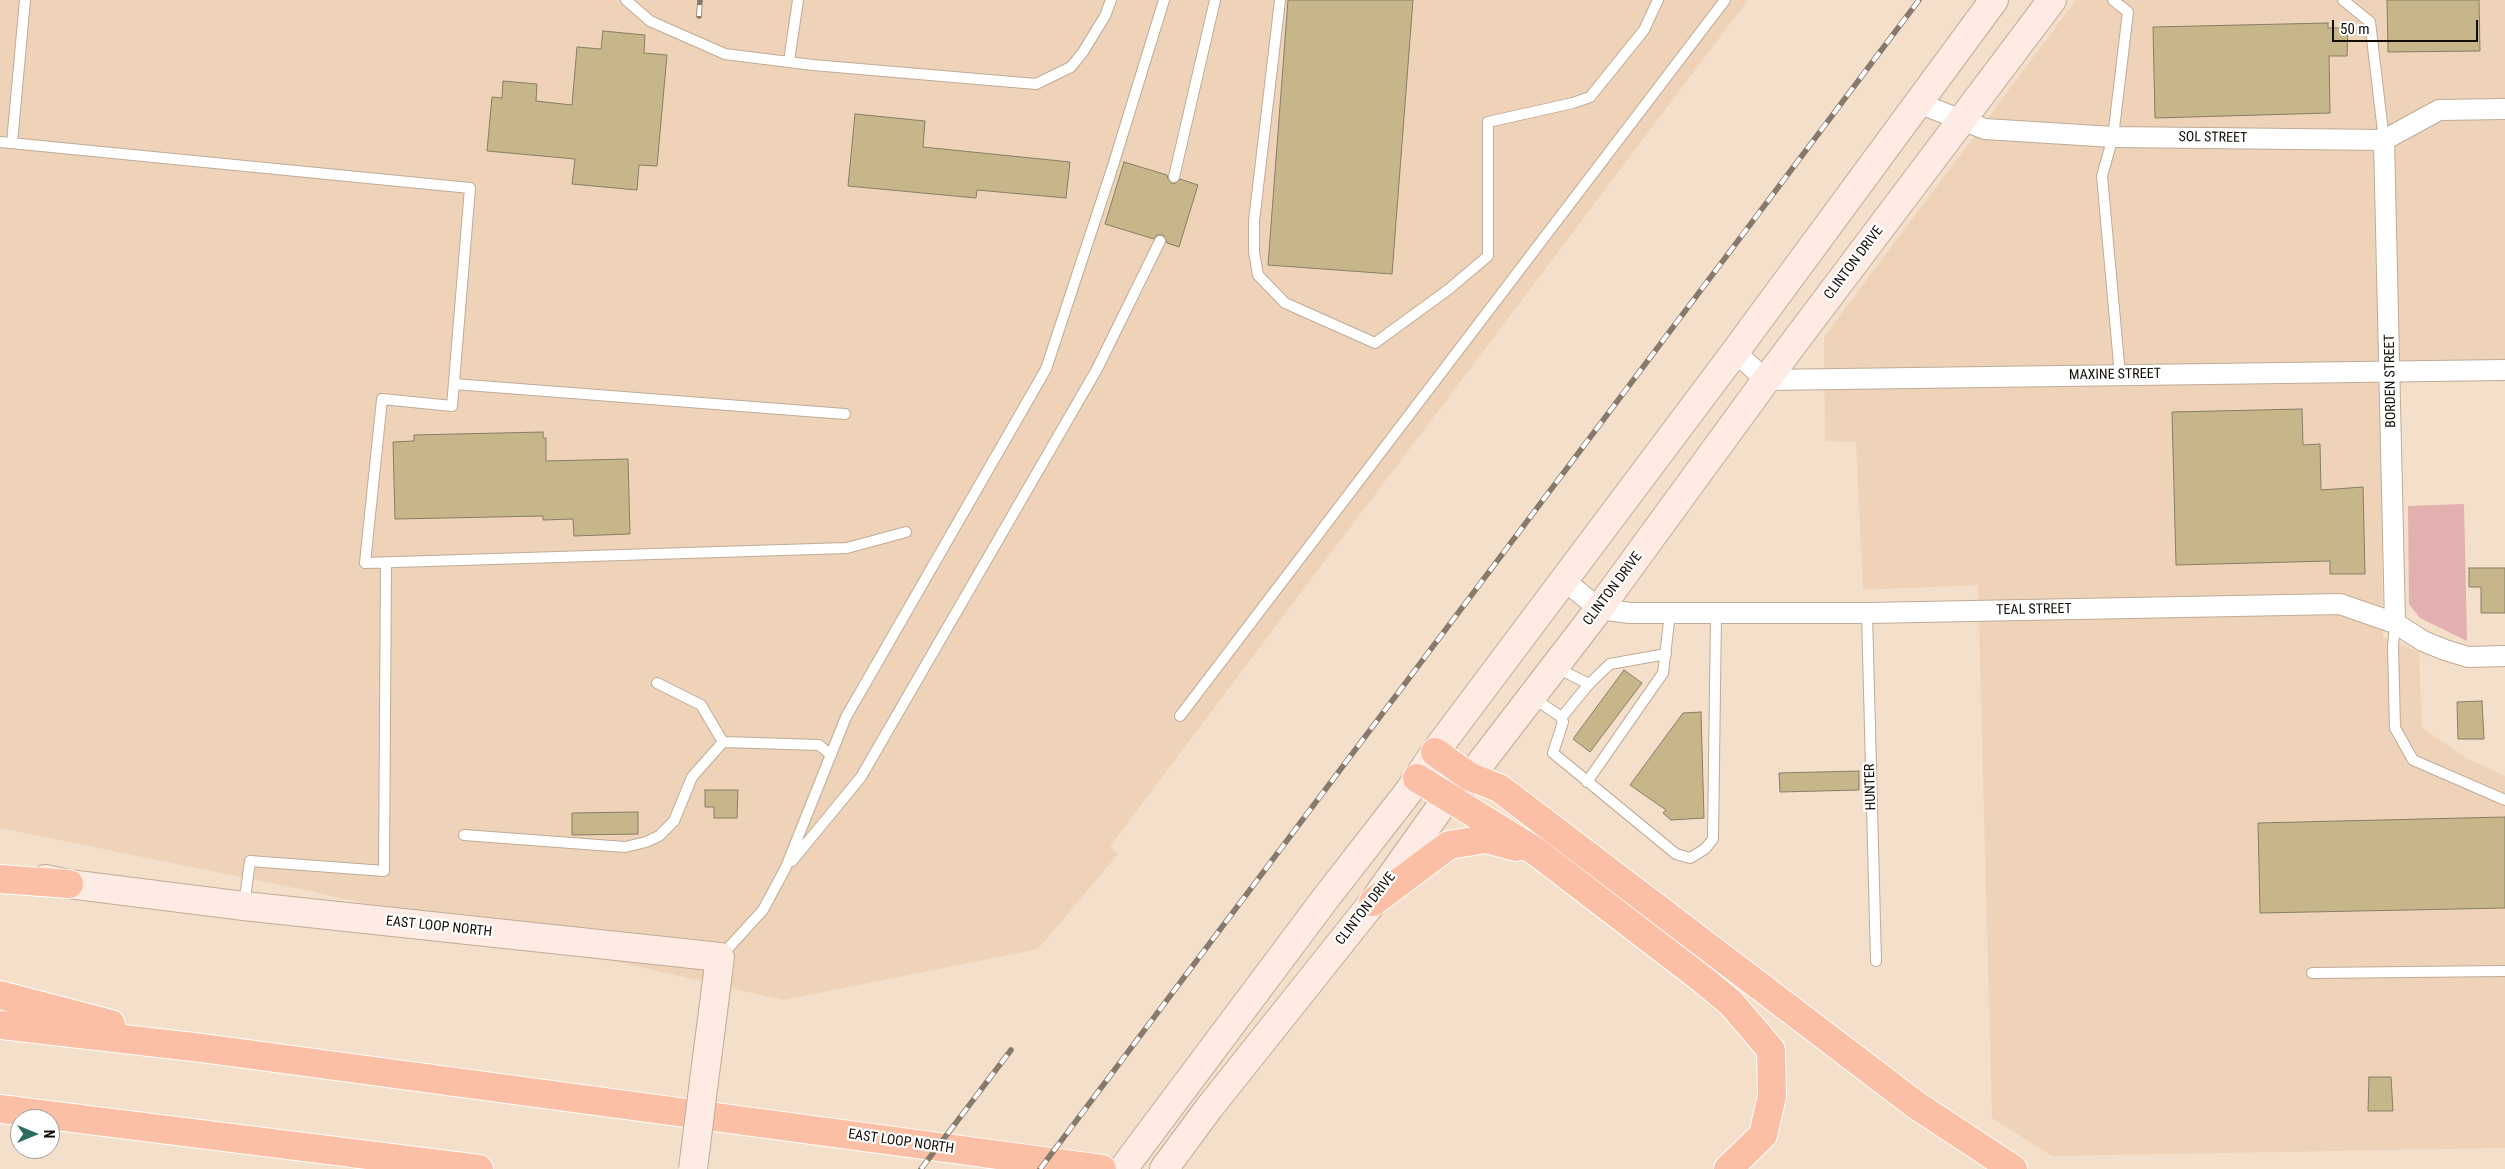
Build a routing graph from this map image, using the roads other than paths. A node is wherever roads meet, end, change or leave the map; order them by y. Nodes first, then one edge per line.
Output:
1 (25, 0) edge
2 (626, 0) edge
3 (798, 0) edge
4 (1111, 0) edge
5 (1164, 0) edge
6 (1215, 0) edge
7 (1280, 0) edge
8 (1658, 0) edge
9 (1725, 0) edge
10 (1994, 0) edge
11 (2052, 0) edge
12 (2113, 0) edge
13 (2343, 0) edge
14 (789, 61) junction
15 (1918, 103) junction
16 (2505, 109) edge
17 (1961, 120) junction
18 (2113, 137) junction
19 (2384, 140) junction
20 (0, 142) edge
21 (12, 143) junction
22 (1174, 178) dead end
23 (1160, 241) dead end
24 (1735, 352) junction
25 (2505, 370) edge
26 (2391, 373) junction
27 (2120, 375) junction
28 (1766, 380) junction
29 (454, 384) junction
30 (845, 414) dead end
31 (906, 532) dead end
32 (386, 563) junction
33 (1563, 579) junction
34 (1599, 610) junction
35 (1670, 613) junction
36 (1716, 613) junction
37 (1867, 613) junction
38 (2395, 622) junction
39 (1666, 654) junction
40 (2505, 656) edge
41 (1555, 666) junction
42 (657, 683) dead end
43 (1589, 684) junction
44 (1531, 697) junction
45 (1180, 716) dead end
46 (1561, 718) junction
47 (723, 742) junction
48 (1434, 752) junction
49 (831, 755) junction
50 (1470, 776) junction
51 (1417, 778) junction
52 (1587, 782) junction
53 (1447, 798) junction
54 (2505, 800) edge
55 (464, 835) dead end
56 (1535, 851) junction
57 (786, 867) junction
58 (0, 868) edge
59 (0, 880) edge
60 (69, 884) junction
61 (1373, 902) junction
62 (244, 906) junction
63 (720, 957) junction
64 (1876, 961) dead end
65 (2505, 972) edge
66 (2312, 973) dead end
67 (0, 995) edge
68 (0, 1025) edge
69 (202, 1048) junction
70 (0, 1109) edge
71 (479, 1169) edge
72 (692, 1169) edge
73 (1102, 1169) edge
74 (1124, 1169) edge
75 (1164, 1169) edge
76 (1728, 1169) edge
77 (2013, 1169) edge

1 - 21 lane
2 - 14 lane
3 - 14 lane
4 - 14 lane
5 - 49 lane
6 - 22 lane
7 - 8 lane
9 - 45 lane
10 - 15 main road
11 - 17 main road, CLINTON DRIVE
12 - 18 lane
13 - 19 lane
15 - 17 street, SOL STREET
15 - 24 main road
16 - 19 street, SOL STREET
17 - 18 street, SOL STREET
17 - 28 main road, CLINTON DRIVE
18 - 19 street, SOL STREET
18 - 27 lane
19 - 26 street, BORDEN STREET
20 - 21 lane
21 - 29 lane
23 - 57 lane
24 - 28 street
24 - 33 main road
25 - 26 street, MAXINE STREET
26 - 27 street, MAXINE STREET
26 - 38 street, BORDEN STREET
27 - 28 street, MAXINE STREET
28 - 34 main road, CLINTON DRIVE
29 - 30 lane
29 - 32 lane
31 - 32 lane
32 - 62 lane
33 - 34 street
33 - 48 main road
34 - 35 street, TEAL STREET
34 - 41 main road, CLINTON DRIVE
35 - 36 street, TEAL STREET
35 - 39 lane
36 - 37 street, TEAL STREET
36 - 52 lane
37 - 38 street, TEAL STREET
37 - 64 lane, HUNTER
38 - 40 street, TEAL STREET
38 - 54 lane
39 - 43 lane
39 - 52 lane
41 - 43 lane
41 - 44 main road, CLINTON DRIVE
42 - 47 lane
43 - 46 lane
44 - 46 lane
44 - 50 main road, CLINTON DRIVE
46 - 52 lane
47 - 49 lane
47 - 55 lane
48 - 50 highway
48 - 51 main road
49 - 57 lane
50 - 53 main road, CLINTON DRIVE
50 - 77 highway
51 - 53 highway
51 - 74 main road
53 - 56 highway
53 - 61 main road, CLINTON DRIVE
56 - 61 highway
56 - 76 highway
57 - 63 lane
58 - 60 main road, EAST LOOP NORTH
59 - 60 highway
60 - 62 main road, EAST LOOP NORTH
61 - 75 main road, CLINTON DRIVE
62 - 63 main road, EAST LOOP NORTH
63 - 72 main road, bridge
65 - 66 lane
67 - 69 highway
68 - 69 highway, EAST LOOP NORTH
69 - 73 highway, EAST LOOP NORTH
70 - 71 highway

